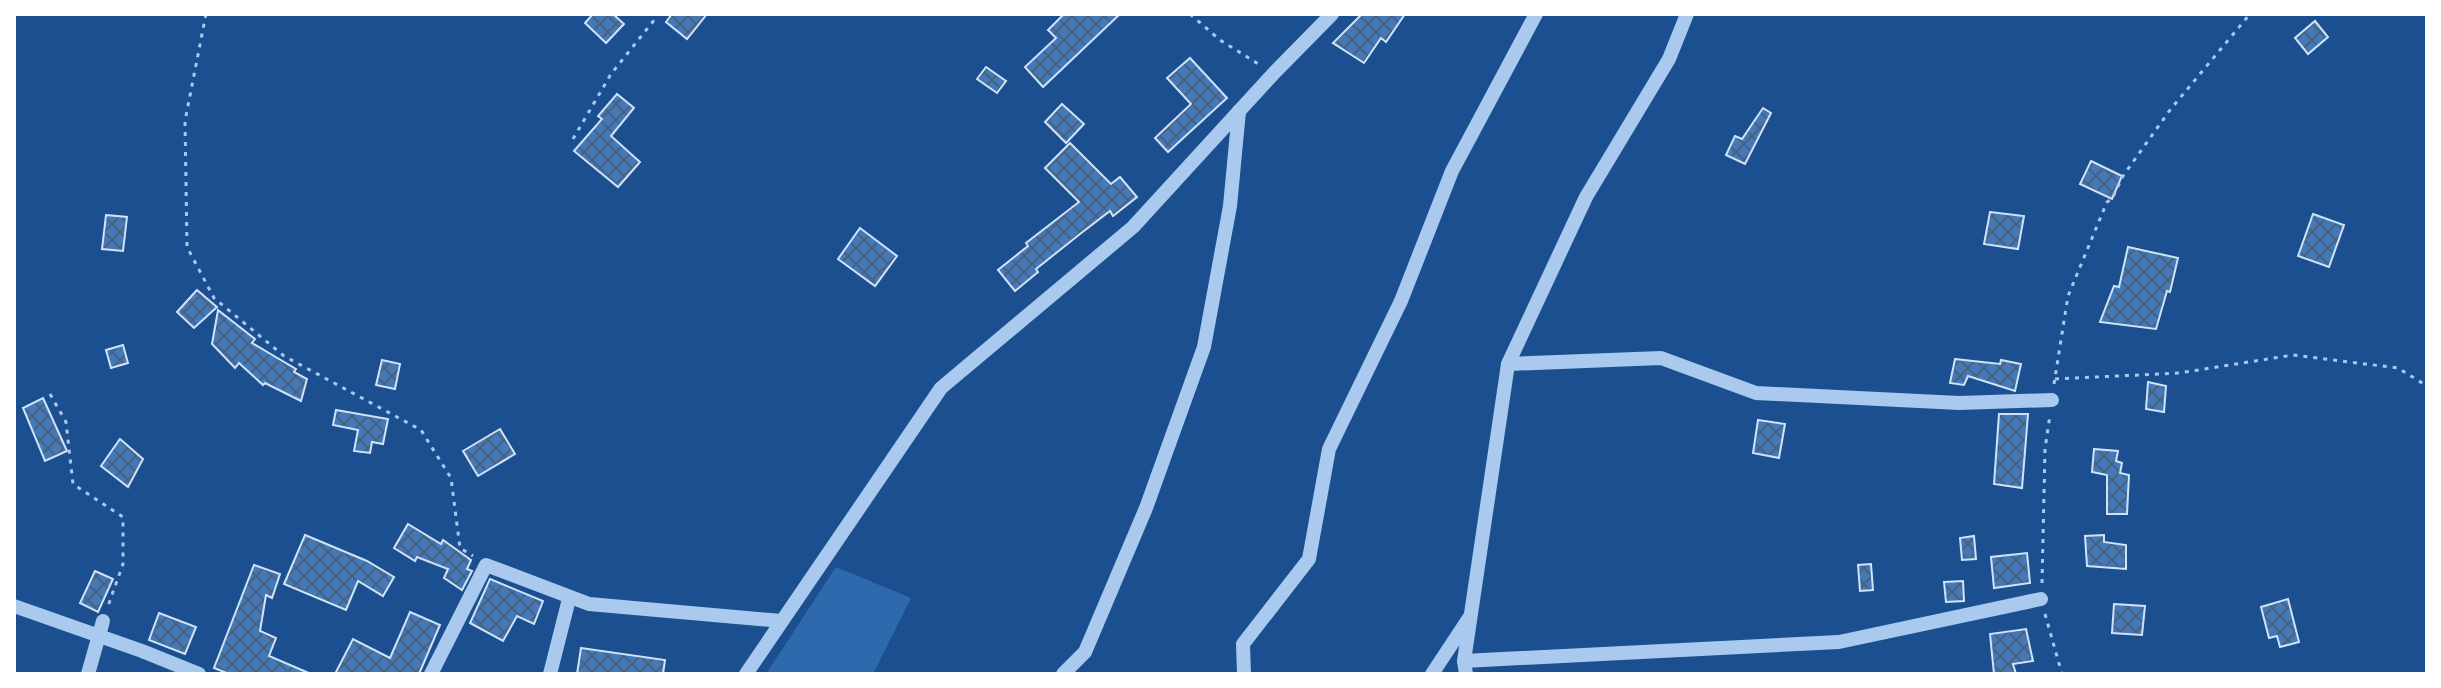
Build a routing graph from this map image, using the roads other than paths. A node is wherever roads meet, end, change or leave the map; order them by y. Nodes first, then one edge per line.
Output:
1 (1332, 14) edge
2 (1536, 14) edge
3 (1687, 14) edge
4 (1239, 110) junction
5 (1508, 364) junction
6 (2052, 400) road end
7 (569, 599) junction
8 (2041, 599) road end
9 (14, 606) edge
10 (1471, 614) junction
11 (782, 621) junction
12 (101, 628) junction
13 (1465, 668) edge
14 (88, 674) edge
15 (199, 674) edge
16 (431, 674) edge
17 (550, 674) edge
18 (746, 674) edge
19 (1063, 674) edge
20 (1244, 674) edge
21 (1432, 674) edge

1 - 4 street
2 - 20 street
3 - 5 street
4 - 11 street
4 - 19 street
5 - 6 street
5 - 10 street
7 - 11 street
7 - 16 street
7 - 17 street
8 - 13 street
9 - 12 street
10 - 13 street
10 - 21 street
11 - 18 street
12 - 14 street
12 - 15 street

